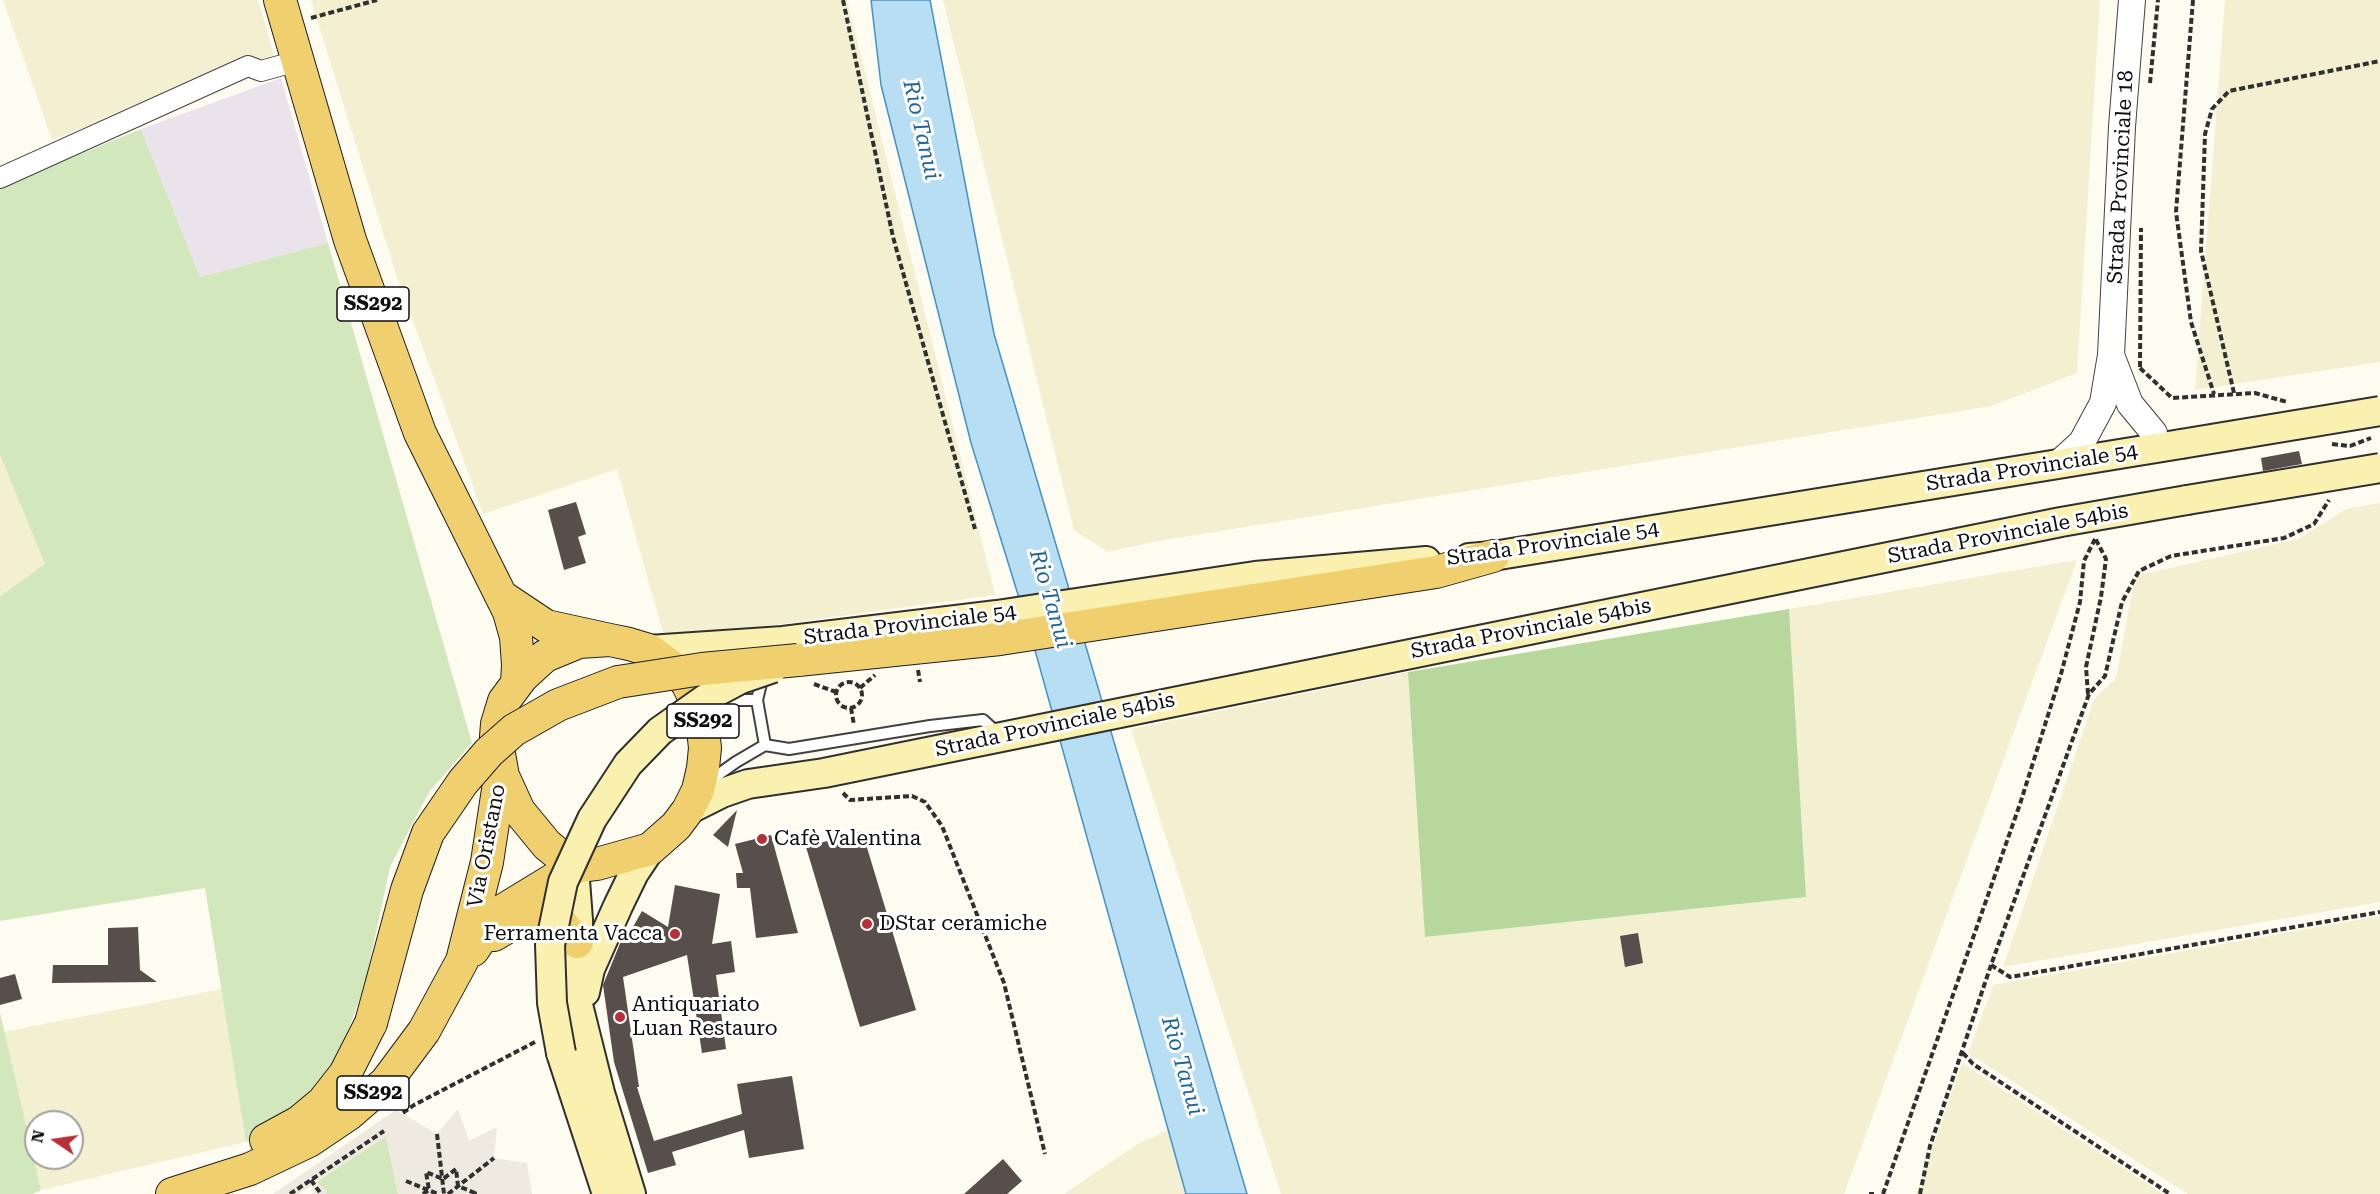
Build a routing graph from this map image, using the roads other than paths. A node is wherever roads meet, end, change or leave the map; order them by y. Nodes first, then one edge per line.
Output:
1 (2132, 0) edge
2 (283, 13) edge
3 (297, 61) junction
4 (0, 178) edge
5 (2111, 355) junction
6 (2380, 411) edge
7 (2154, 433) joint
8 (2181, 444) junction
9 (2060, 462) junction
10 (2380, 468) edge
11 (1493, 556) joint
12 (501, 596) junction
13 (1158, 601) junction
14 (610, 640) junction
15 (649, 650) junction
16 (796, 661) junction
17 (517, 683) junction
18 (695, 697) junction
19 (757, 700) junction
20 (1011, 734) junction
21 (765, 745) junction
22 (502, 766) junction
23 (693, 800) junction
24 (651, 849) junction
25 (574, 867) junction
26 (577, 942) junction
27 (469, 954) junction
28 (584, 1030) junction
29 (237, 1184) edge
30 (184, 1190) edge
31 (611, 1193) edge

1 - 5 street, Strada Provinciale 18
2 - 3 main road, SS292
3 - 4 street
3 - 12 main road, SS292
5 - 7 street, Strada Provinciale 18
5 - 9 street, Strada Provinciale 18
6 - 8 main road, Strada Provinciale 54, bridge
7 - 8 main road
8 - 9 main road, Strada Provinciale 54
9 - 11 main road, Strada Provinciale 54
10 - 20 main road, Strada Provinciale 54bis, bridge
11 - 13 main road
12 - 14 main road, SS292
12 - 17 main road, SS292
13 - 16 main road
13 - 16 main road, Strada Provinciale 54
14 - 15 main road, SS292
14 - 17 main road, SS292
15 - 16 main road, Strada Provinciale 54
15 - 18 main road, SS292
16 - 19 lane
16 - 30 main road, bridge
16 - 31 main road, bridge
17 - 22 main road, SS292
18 - 19 lane
18 - 23 main road, SS292
19 - 21 lane
20 - 21 lane
20 - 23 main road, Strada Provinciale 54bis
21 - 23 lane
22 - 25 main road, SS292
22 - 27 main road, Via Oristano / SS292
23 - 24 main road
24 - 25 main road, SS292
24 - 28 main road
25 - 26 main road
25 - 27 main road, Via Oristano / SS292
26 - 27 main road
26 - 28 main road
27 - 29 main road, Via Oristano / SS292
28 - 31 main road
29 - 30 main road, Via Oristano / SS292

